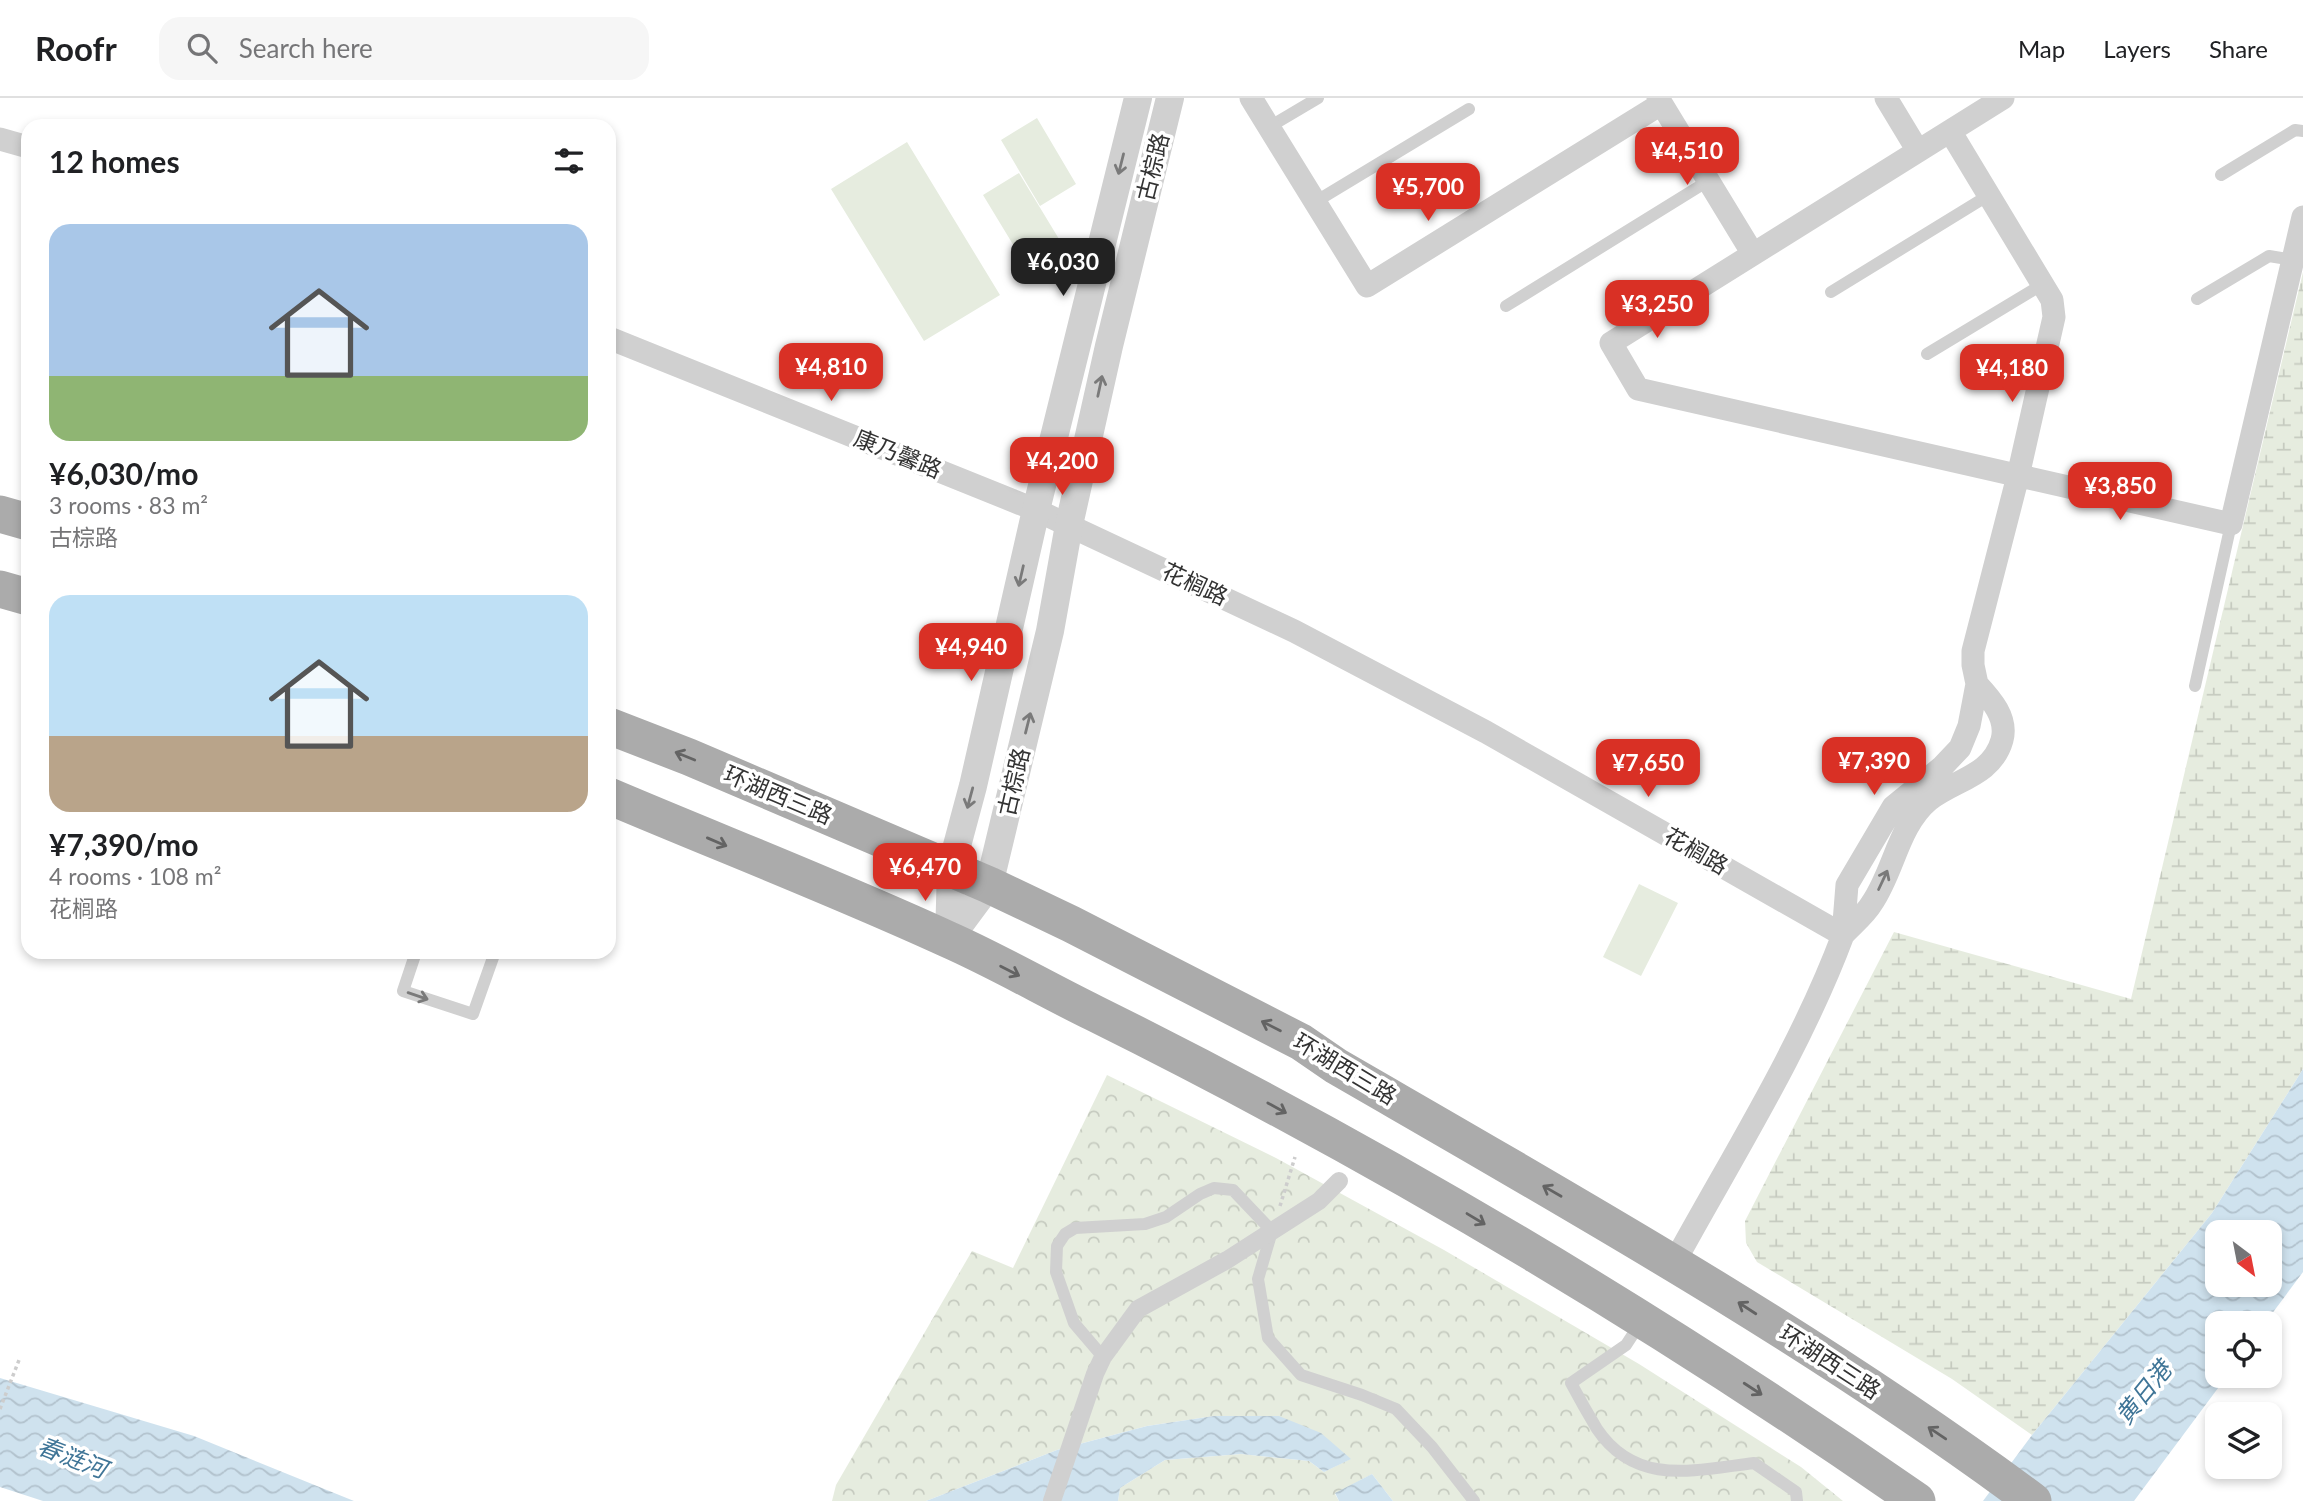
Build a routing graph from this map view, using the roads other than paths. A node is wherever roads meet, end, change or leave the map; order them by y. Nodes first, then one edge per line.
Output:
1 (1138, 98) edge
2 (1170, 98) edge
3 (1251, 98) edge
4 (1318, 98) edge
5 (1886, 98) edge
6 (2003, 98) edge
7 (1660, 101) edge
8 (1469, 108) dead end
9 (1269, 127) junction
10 (1950, 131) junction
11 (2303, 131) edge
12 (0, 139) edge
13 (21, 145) edge
14 (1918, 151) junction
15 (2221, 175) dead end
16 (1709, 181) junction
17 (1989, 195) junction
18 (1315, 202) junction
19 (2303, 217) edge
20 (1753, 254) junction
21 (2293, 260) junction
22 (2043, 284) junction
23 (1831, 292) dead end
24 (2197, 299) dead end
25 (1506, 306) dead end
26 (616, 341) edge
27 (1927, 354) dead end
28 (2018, 476) junction
29 (1036, 510) junction
30 (0, 514) edge
31 (21, 520) edge
32 (1069, 524) junction
33 (2231, 524) junction
34 (0, 589) edge
35 (21, 595) edge
36 (1976, 684) junction
37 (2194, 686) dead end
38 (616, 729) edge
39 (616, 799) edge
40 (951, 868) junction
41 (989, 885) junction
42 (1843, 935) junction
43 (949, 939) junction
44 (414, 959) edge
45 (493, 959) edge
46 (1339, 1181) dead end
47 (1272, 1231) junction
48 (1674, 1263) junction
49 (1643, 1319) junction
50 (1102, 1357) junction
51 (1052, 1501) edge
52 (1474, 1501) edge
53 (1797, 1501) edge
54 (1917, 1501) edge
55 (2034, 1501) edge

1 -> 29 street, 古棕路
32 -> 2 street, 古棕路
3 - 9 street
4 - 9 lane
5 - 14 street
6 - 10 street
7 - 16 street
7 - 18 street
8 - 18 lane
9 - 18 street
10 - 14 street
10 - 17 street
11 - 15 lane
12 - 13 street
14 - 20 street
16 - 20 street
16 - 25 lane
17 - 22 street
17 - 23 lane
19 - 21 street
20 - 28 street
21 - 24 lane
21 - 33 street
22 - 27 lane
22 - 28 street
26 - 29 street, 康乃馨路
28 - 33 street
28 - 36 street
29 - 32 street, 康乃馨路
29 -> 40 street, 古棕路
30 - 31 main road
41 -> 32 street, 古棕路
32 - 42 street, 花榈路
33 - 37 lane
34 - 35 main road
36 - 42 street
42 -> 36 street
40 -> 38 main road, 环湖西三路
39 -> 43 main road
40 - 41 main road, 环湖西三路
40 - 43 street, 古棕路
41 - 43 street, 古棕路
48 -> 41 main road, 环湖西三路
42 - 48 street
43 -> 49 main road
44 -> 45 lane
46 - 47 street
47 - 50 street
47 - 50 lane
47 - 52 lane
55 -> 48 main road, 环湖西三路
49 - 53 lane
49 -> 54 main road
50 - 51 street

